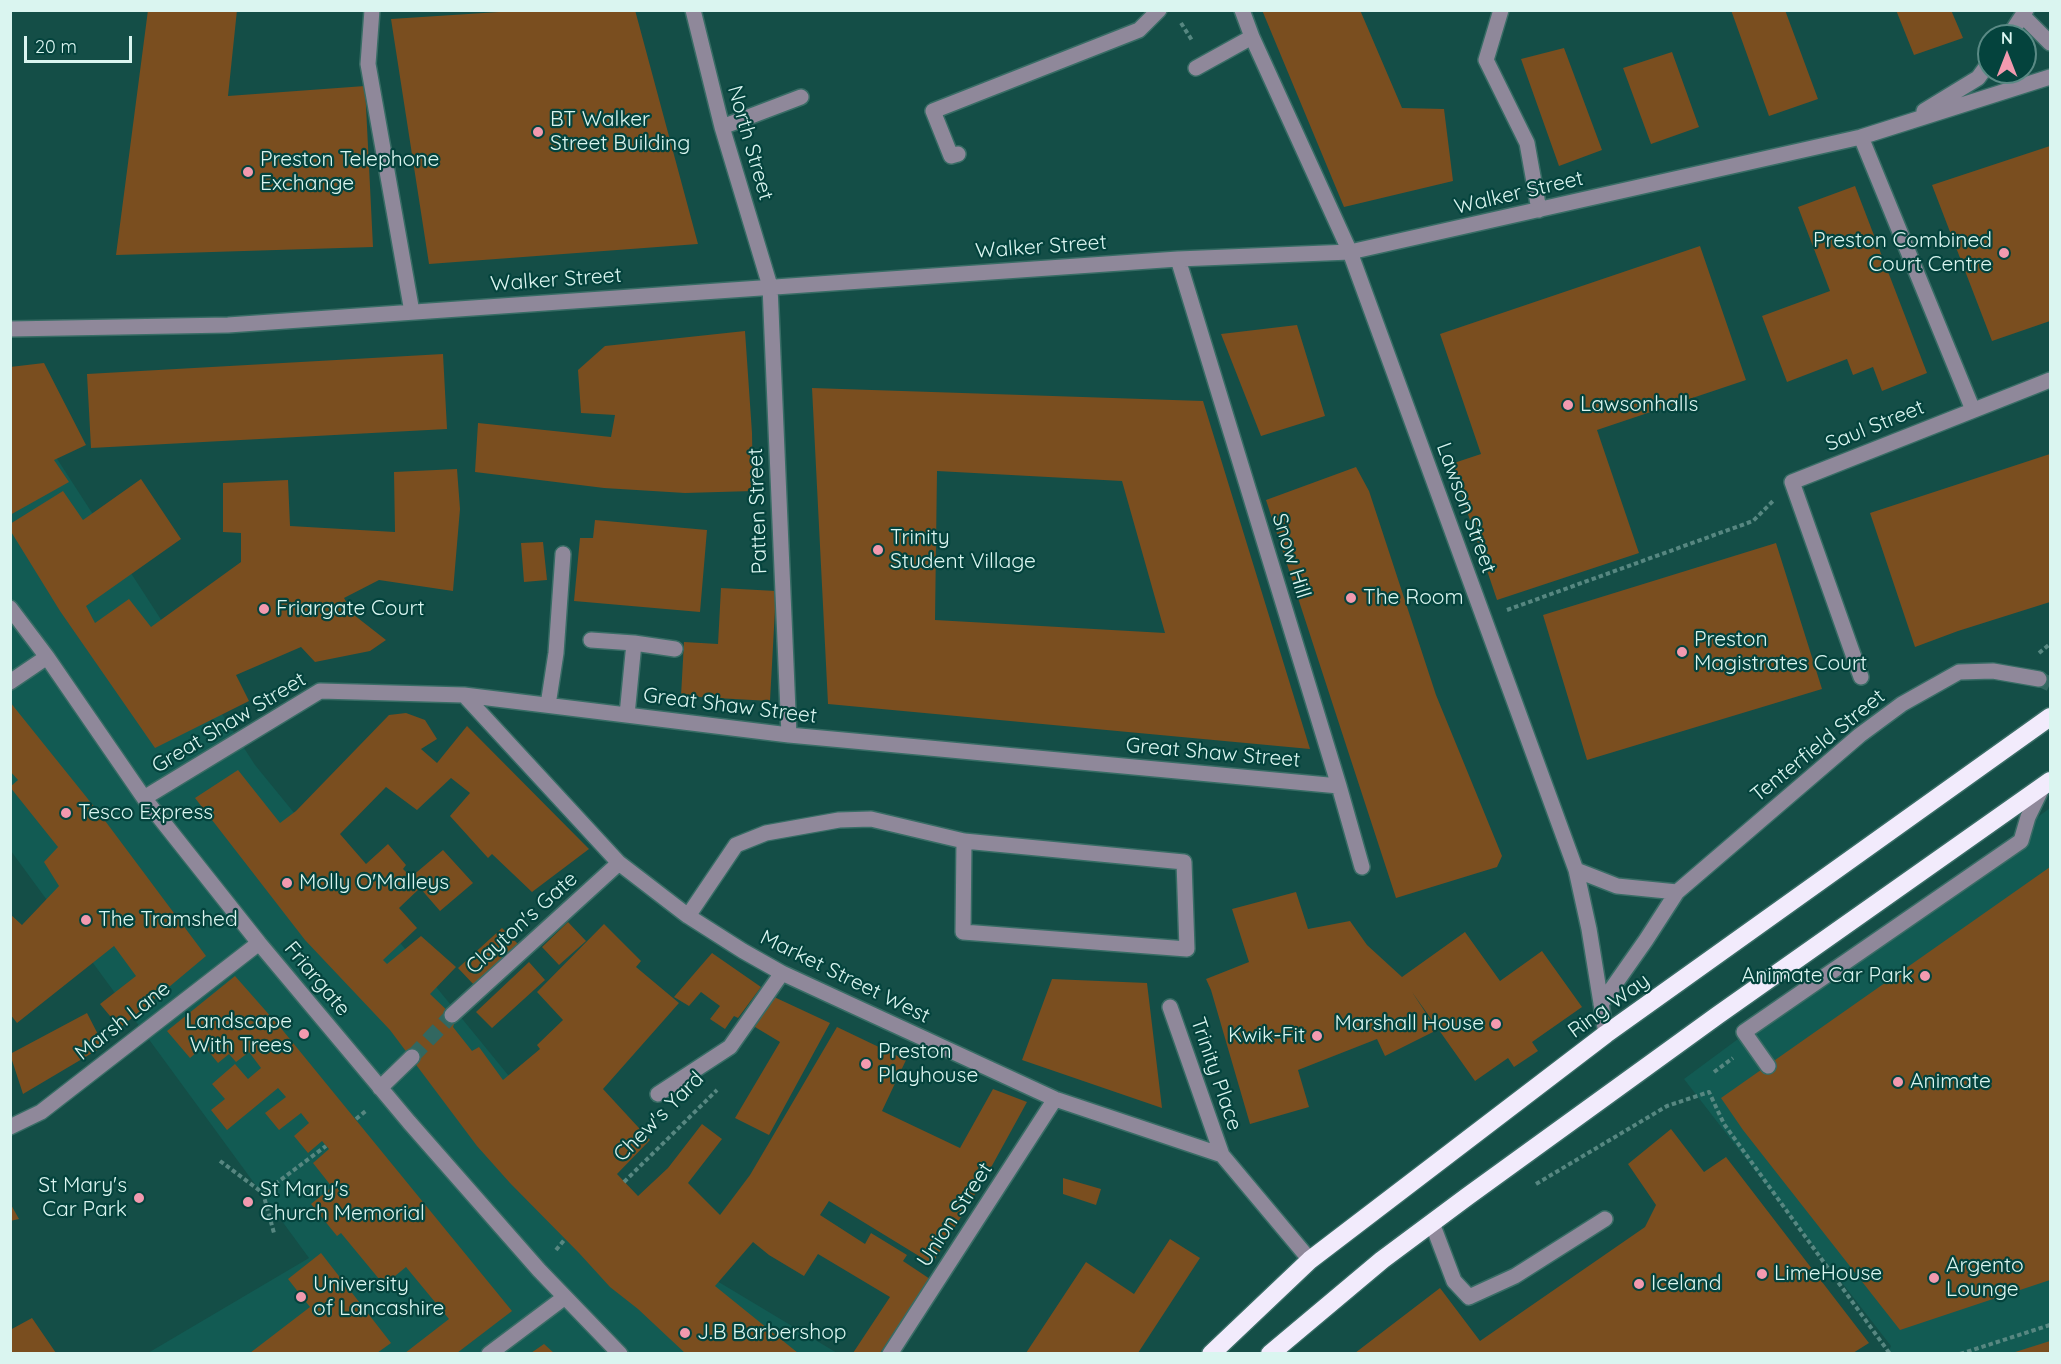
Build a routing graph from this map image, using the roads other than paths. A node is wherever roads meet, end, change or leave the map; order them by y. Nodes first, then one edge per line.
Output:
1 (372, 10) edge
2 (693, 10) edge
3 (1159, 10) edge
4 (1242, 10) edge
5 (1501, 10) edge
6 (2025, 13) edge
7 (1252, 37) junction
8 (2050, 43) edge
9 (1196, 68) dead end
10 (2050, 77) edge
11 (1977, 79) edge
12 (801, 97) dead end
13 (1904, 123) junction
14 (722, 127) junction
15 (1861, 137) junction
16 (958, 154) dead end
17 (1539, 210) junction
18 (1350, 252) junction
19 (1178, 259) junction
20 (770, 286) junction
21 (412, 312) junction
22 (12, 328) edge
23 (2050, 380) edge
24 (1973, 410) junction
25 (563, 554) dead end
26 (10, 608) edge
27 (591, 640) dead end
28 (634, 643) junction
29 (675, 649) dead end
30 (47, 657) junction
31 (1861, 676) dead end
32 (2039, 679) tunnel mouth
33 (10, 682) edge
34 (464, 694) junction
35 (548, 705) junction
36 (627, 715) junction
37 (2050, 717) edge
38 (789, 735) junction
39 (2047, 783) edge
40 (1339, 786) junction
41 (144, 798) junction
42 (964, 841) junction
43 (619, 863) junction
44 (1362, 867) dead end
45 (1576, 870) junction
46 (1677, 892) junction
47 (688, 916) junction
48 (259, 943) junction
49 (782, 973) junction
50 (1601, 1004) junction
51 (1170, 1007) dead end
52 (452, 1015) tunnel mouth
53 (1606, 1034) junction
54 (412, 1057) tunnel mouth
55 (1768, 1065) dead end
56 (380, 1088) junction
57 (658, 1094) dead end
58 (1055, 1099) junction
59 (10, 1127) edge
60 (1222, 1155) junction
61 (1605, 1219) dead end
62 (1432, 1223) junction
63 (1310, 1260) junction
64 (565, 1297) junction
65 (489, 1353) edge
66 (620, 1353) edge
67 (890, 1353) edge
68 (1211, 1353) edge
69 (1272, 1353) edge

1 - 21 street
2 - 14 street, North Street
3 - 16 street
4 - 7 street, Lawson Street
5 - 17 street
6 - 8 street
7 - 9 street
7 - 18 street, Lawson Street
10 - 13 street, Walker Street
11 - 13 street
12 - 14 street
13 - 15 street, Walker Street
14 - 20 street, North Street
15 - 17 street, Walker Street
15 - 24 street
17 - 18 street, Walker Street
18 - 19 street, Walker Street
18 - 45 street, Lawson Street
19 - 20 street, Walker Street
19 - 40 street, Snow Hill
20 - 21 street, Walker Street
20 - 38 street, Patten Street
21 - 22 street, Walker Street
23 - 24 street, Saul Street
24 - 31 street, Saul Street
25 - 35 street
26 - 30 street, Friargate
27 - 28 street
28 - 29 street
28 - 36 street
30 - 33 street
30 - 41 street, Friargate
32 - 46 street, Tenterfield Street
34 - 35 street, Great Shaw Street
34 - 41 street, Great Shaw Street
34 - 43 street, Market Street West
35 - 36 street, Great Shaw Street
36 - 38 street, Great Shaw Street
37 - 53 highway, Ring Way
38 - 40 street, Great Shaw Street
39 - 55 street
39 - 62 highway
40 - 44 street, Snow Hill
41 - 48 street, Friargate
42 - 42 street
42 - 47 street
43 - 47 street, Market Street West
43 - 52 street, Clayton's Gate
45 - 46 street
45 - 50 street, Lawson Street
46 - 50 street, Tenterfield Street
47 - 49 street, Market Street West
48 - 56 street, Friargate
48 - 59 street, Marsh Lane
49 - 57 street, Chew's Yard
49 - 58 street, Market Street West
50 - 53 street, Lawson Street
51 - 60 street, Trinity Place
53 - 63 highway, Ring Way
54 - 56 street
56 - 64 street, Friargate
58 - 60 street, Market Street West
58 - 67 street, Union Street
60 - 63 street
61 - 62 street
62 - 69 highway
63 - 68 highway, Ring Way
64 - 65 street
64 - 66 street, Friargate

